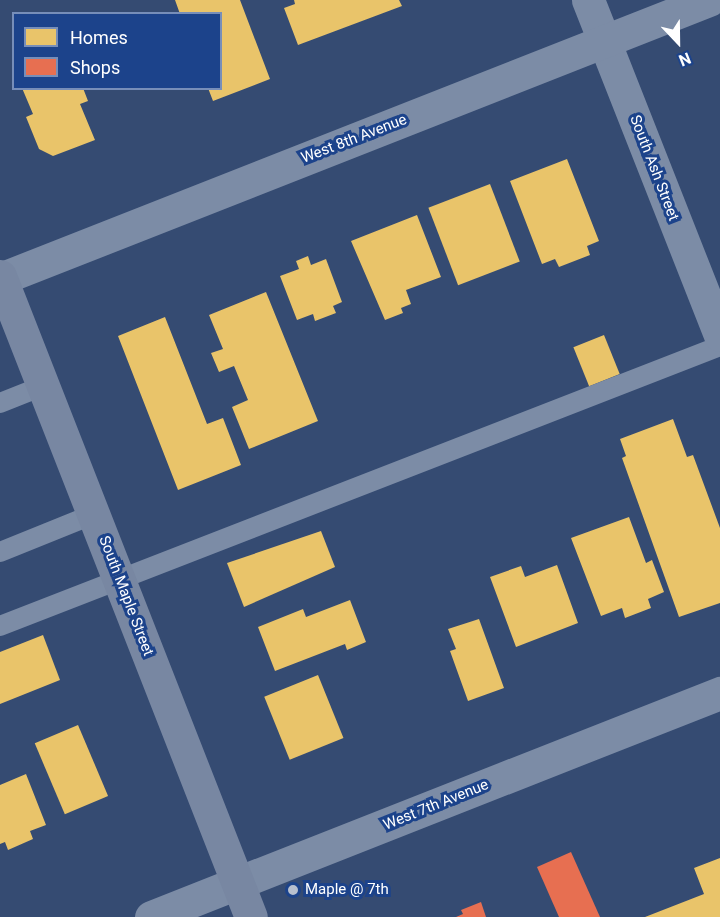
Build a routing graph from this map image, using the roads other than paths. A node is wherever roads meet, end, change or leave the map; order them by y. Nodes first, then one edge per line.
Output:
1 (588, 0) edge
2 (709, 0) edge
3 (605, 41) junction
4 (0, 278) edge
5 (720, 335) edge
6 (720, 346) edge
7 (43, 386) junction
8 (0, 403) edge
9 (94, 514) junction
10 (0, 552) edge
11 (120, 579) junction
12 (0, 626) edge
13 (720, 693) edge
14 (238, 883) junction
15 (151, 917) edge
16 (251, 917) edge

1 - 3 street, South Ash Street
2 - 3 street, West 8th Avenue
3 - 4 street, West 8th Avenue
3 - 5 street, South Ash Street
4 - 7 main road, South Maple Street
6 - 11 lane
7 - 8 lane
7 - 9 main road, South Maple Street
9 - 10 lane
9 - 11 main road, South Maple Street
11 - 12 lane
11 - 14 main road, South Maple Street
13 - 14 street, West 7th Avenue
14 - 15 street, West 7th Avenue
14 - 16 main road, South Maple Street

